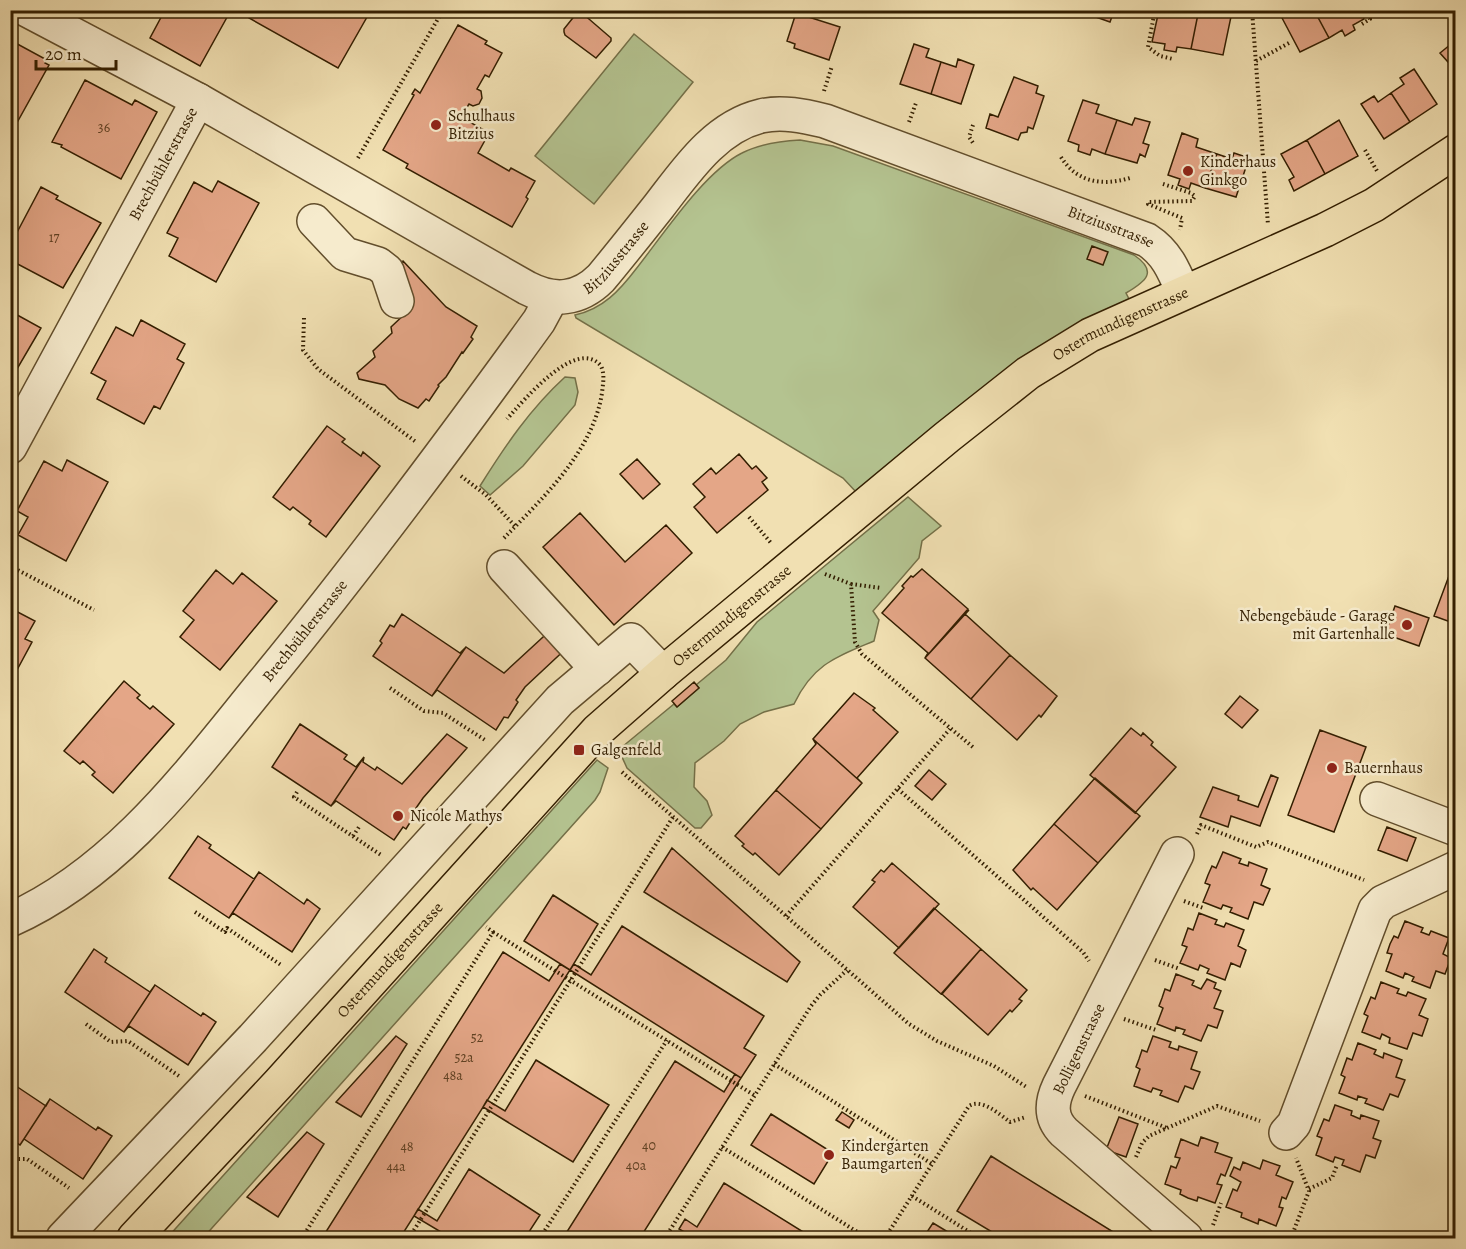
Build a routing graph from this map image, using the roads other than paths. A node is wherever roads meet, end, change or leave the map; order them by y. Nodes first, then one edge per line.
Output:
1 (27, 10) edge
2 (73, 20) edge
3 (198, 100) junction
4 (1455, 151) edge
5 (345, 168) junction
6 (1183, 292) junction
7 (552, 297) junction
8 (396, 301) dead end
9 (10, 447) edge
10 (504, 567) road end
11 (597, 669) junction
12 (663, 673) junction
13 (1377, 799) dead end
14 (1455, 829) edge
15 (1175, 858) road end
16 (1455, 868) edge
17 (10, 920) edge
18 (1286, 1133) road end
19 (1198, 1234) edge
20 (63, 1239) edge
21 (134, 1239) edge

1 - 2 street, Bitziusstrasse
2 - 3 street, Bitziusstrasse
3 - 5 street, Bitziusstrasse
3 - 9 street, Brechbühlerstrasse
4 - 6 main road, Ostermundigenstrasse
5 - 7 street, Bitziusstrasse
5 - 8 street
6 - 7 street, Bitziusstrasse
6 - 12 main road, Ostermundigenstrasse
7 - 17 street, Brechbühlerstrasse
10 - 11 street
11 - 12 street
11 - 20 street
12 - 21 main road, Ostermundigenstrasse
13 - 14 street
15 - 19 street, Bolligenstrasse
16 - 18 street

